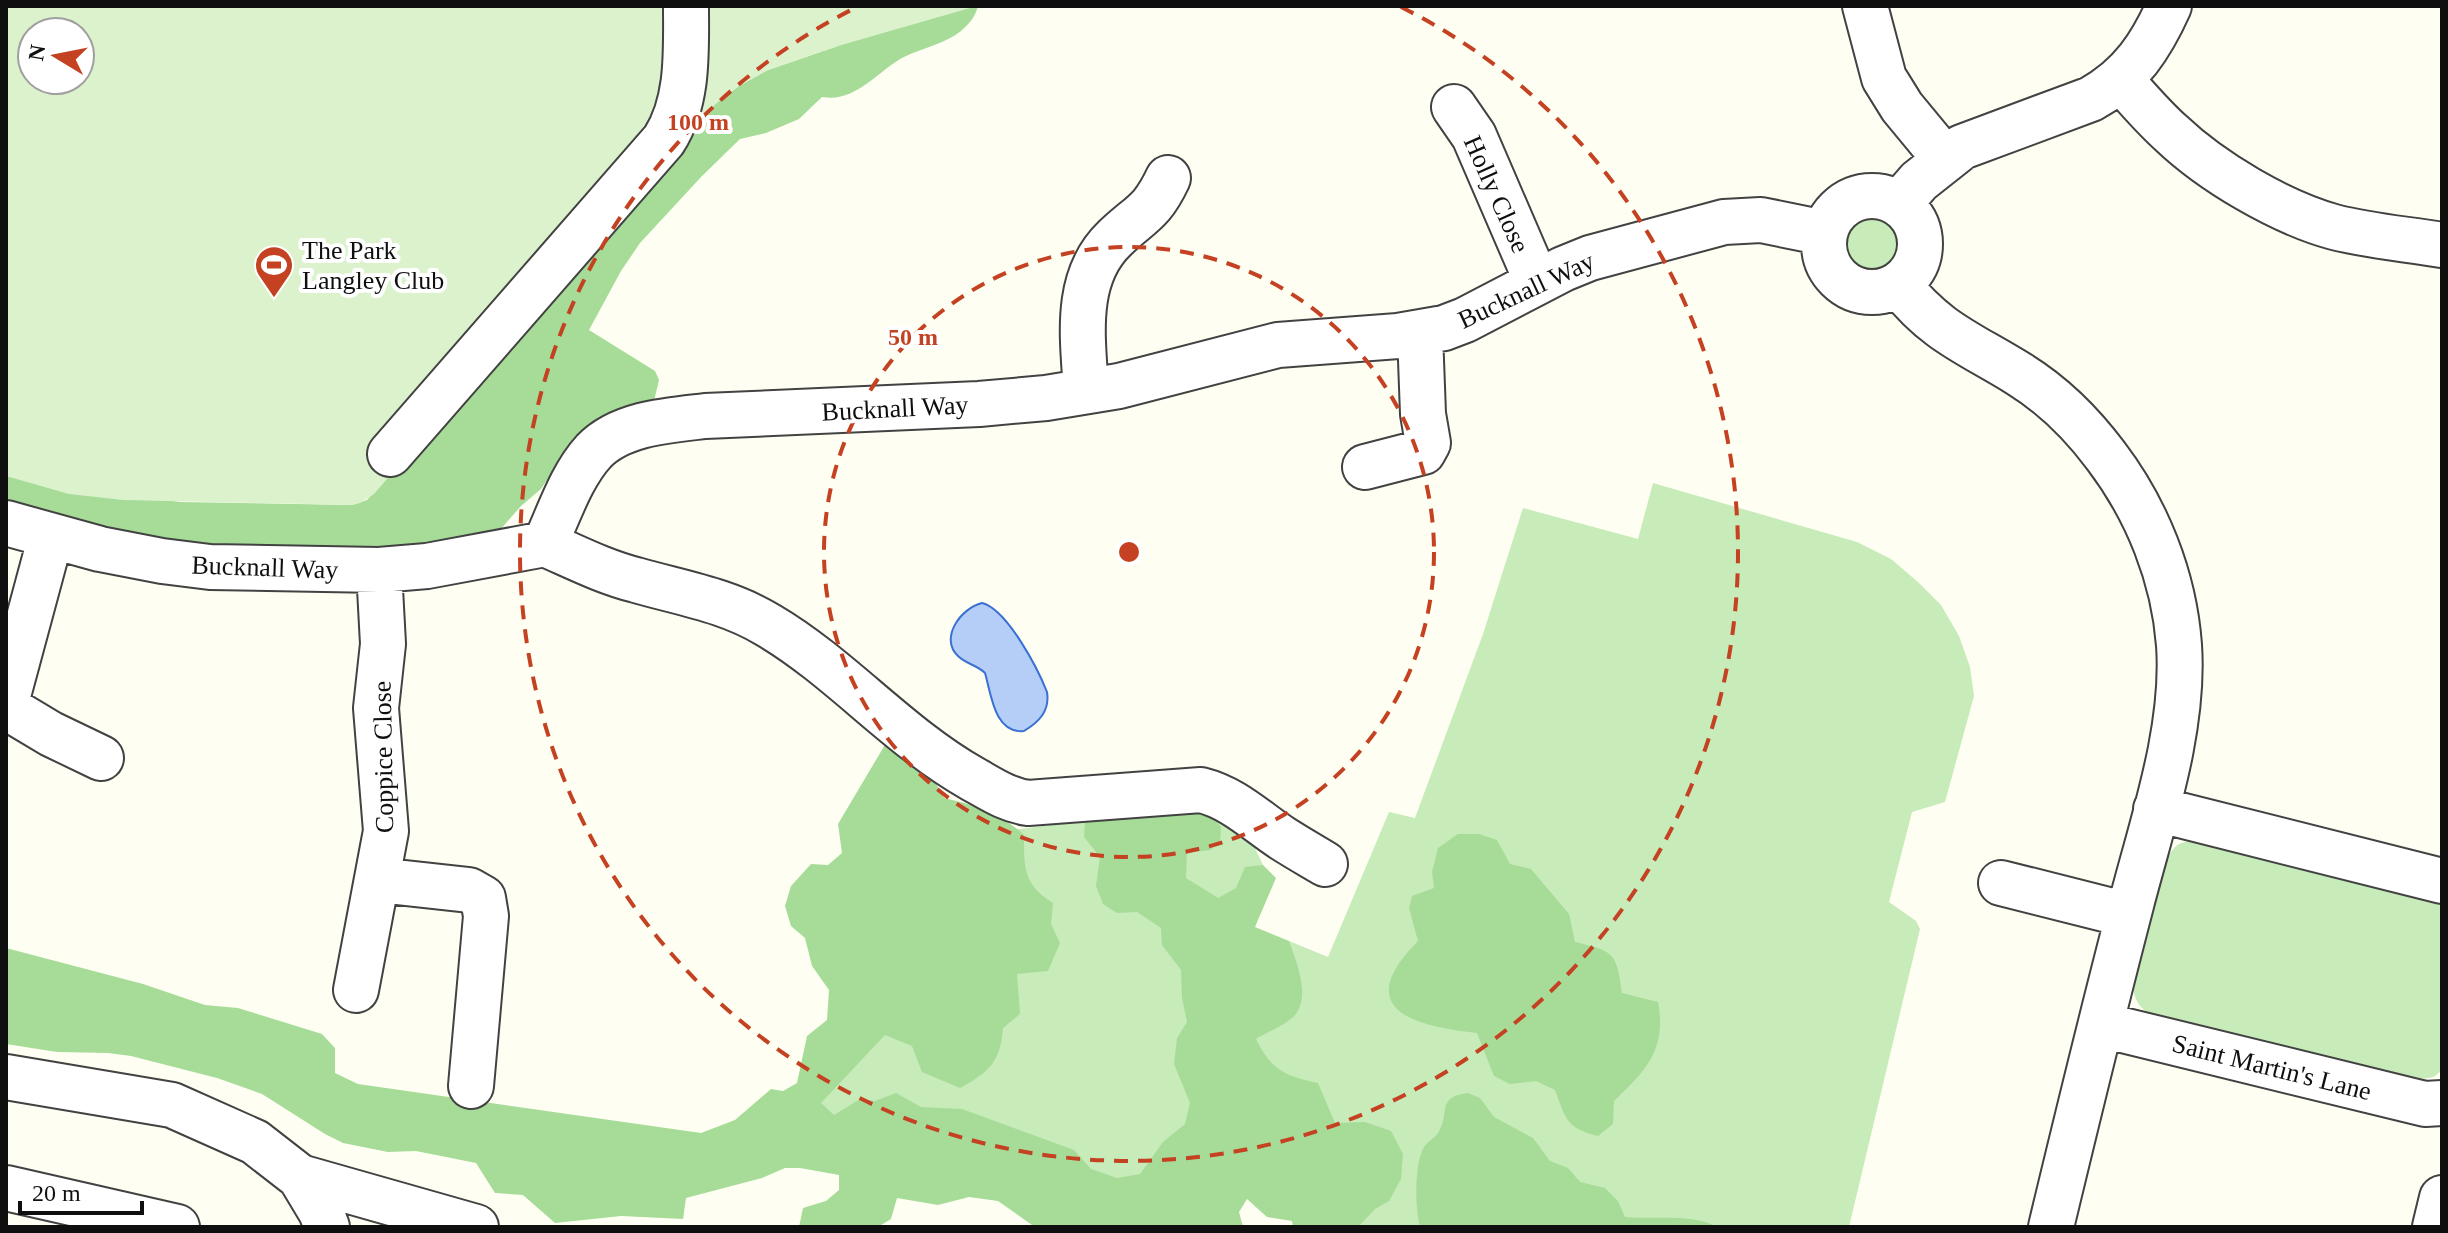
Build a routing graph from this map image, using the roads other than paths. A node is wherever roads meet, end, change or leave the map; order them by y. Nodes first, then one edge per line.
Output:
1 (686, 6) edge
2 (1865, 6) edge
3 (2169, 6) edge
4 (2121, 80) junction
5 (1454, 107) dead end
6 (1945, 159) junction
7 (1168, 178) dead end
8 (1899, 204) junction
9 (1825, 233) junction
10 (2442, 245) edge
11 (1537, 282) junction
12 (1899, 285) junction
13 (1420, 333) junction
14 (1086, 391) junction
15 (390, 454) dead end
16 (1365, 467) dead end
17 (6, 523) edge
18 (51, 536) junction
19 (545, 544) junction
20 (379, 570) junction
21 (6, 705) edge
22 (101, 758) dead end
23 (2156, 809) junction
24 (1325, 864) dead end
25 (378, 880) junction
26 (2442, 881) edge
27 (2001, 883) dead end
28 (2128, 915) junction
29 (356, 990) dead end
30 (2102, 1025) junction
31 (6, 1077) edge
32 (471, 1086) dead end
33 (2442, 1103) edge
34 (300, 1177) junction
35 (6, 1188) edge
36 (2442, 1198) edge
37 (177, 1227) edge
38 (327, 1227) edge
39 (476, 1227) edge
40 (2051, 1227) edge
41 (2435, 1227) edge

1 - 15 street
2 - 6 street
3 - 4 street
4 - 6 street
4 - 10 street
5 - 11 street, Holly Close
6 - 8 street
7 - 14 street
8 - 9 street
8 - 12 street
9 - 11 street, Bucknall Way
9 - 12 street
11 - 13 street, Bucknall Way
12 - 23 street
13 - 14 street, Bucknall Way
13 - 16 street
14 - 19 street, Bucknall Way
17 - 18 street, Bucknall Way
18 - 20 street, Bucknall Way
18 - 21 street
19 - 20 street, Bucknall Way
19 - 24 street
20 - 25 street, Coppice Close
21 - 22 street
23 - 26 street
23 - 28 street
25 - 29 street, Coppice Close
25 - 32 street
27 - 28 street
28 - 30 street
30 - 33 street, Saint Martin's Lane
30 - 40 street
31 - 34 street
34 - 38 street
34 - 39 street
35 - 37 street
36 - 41 street

